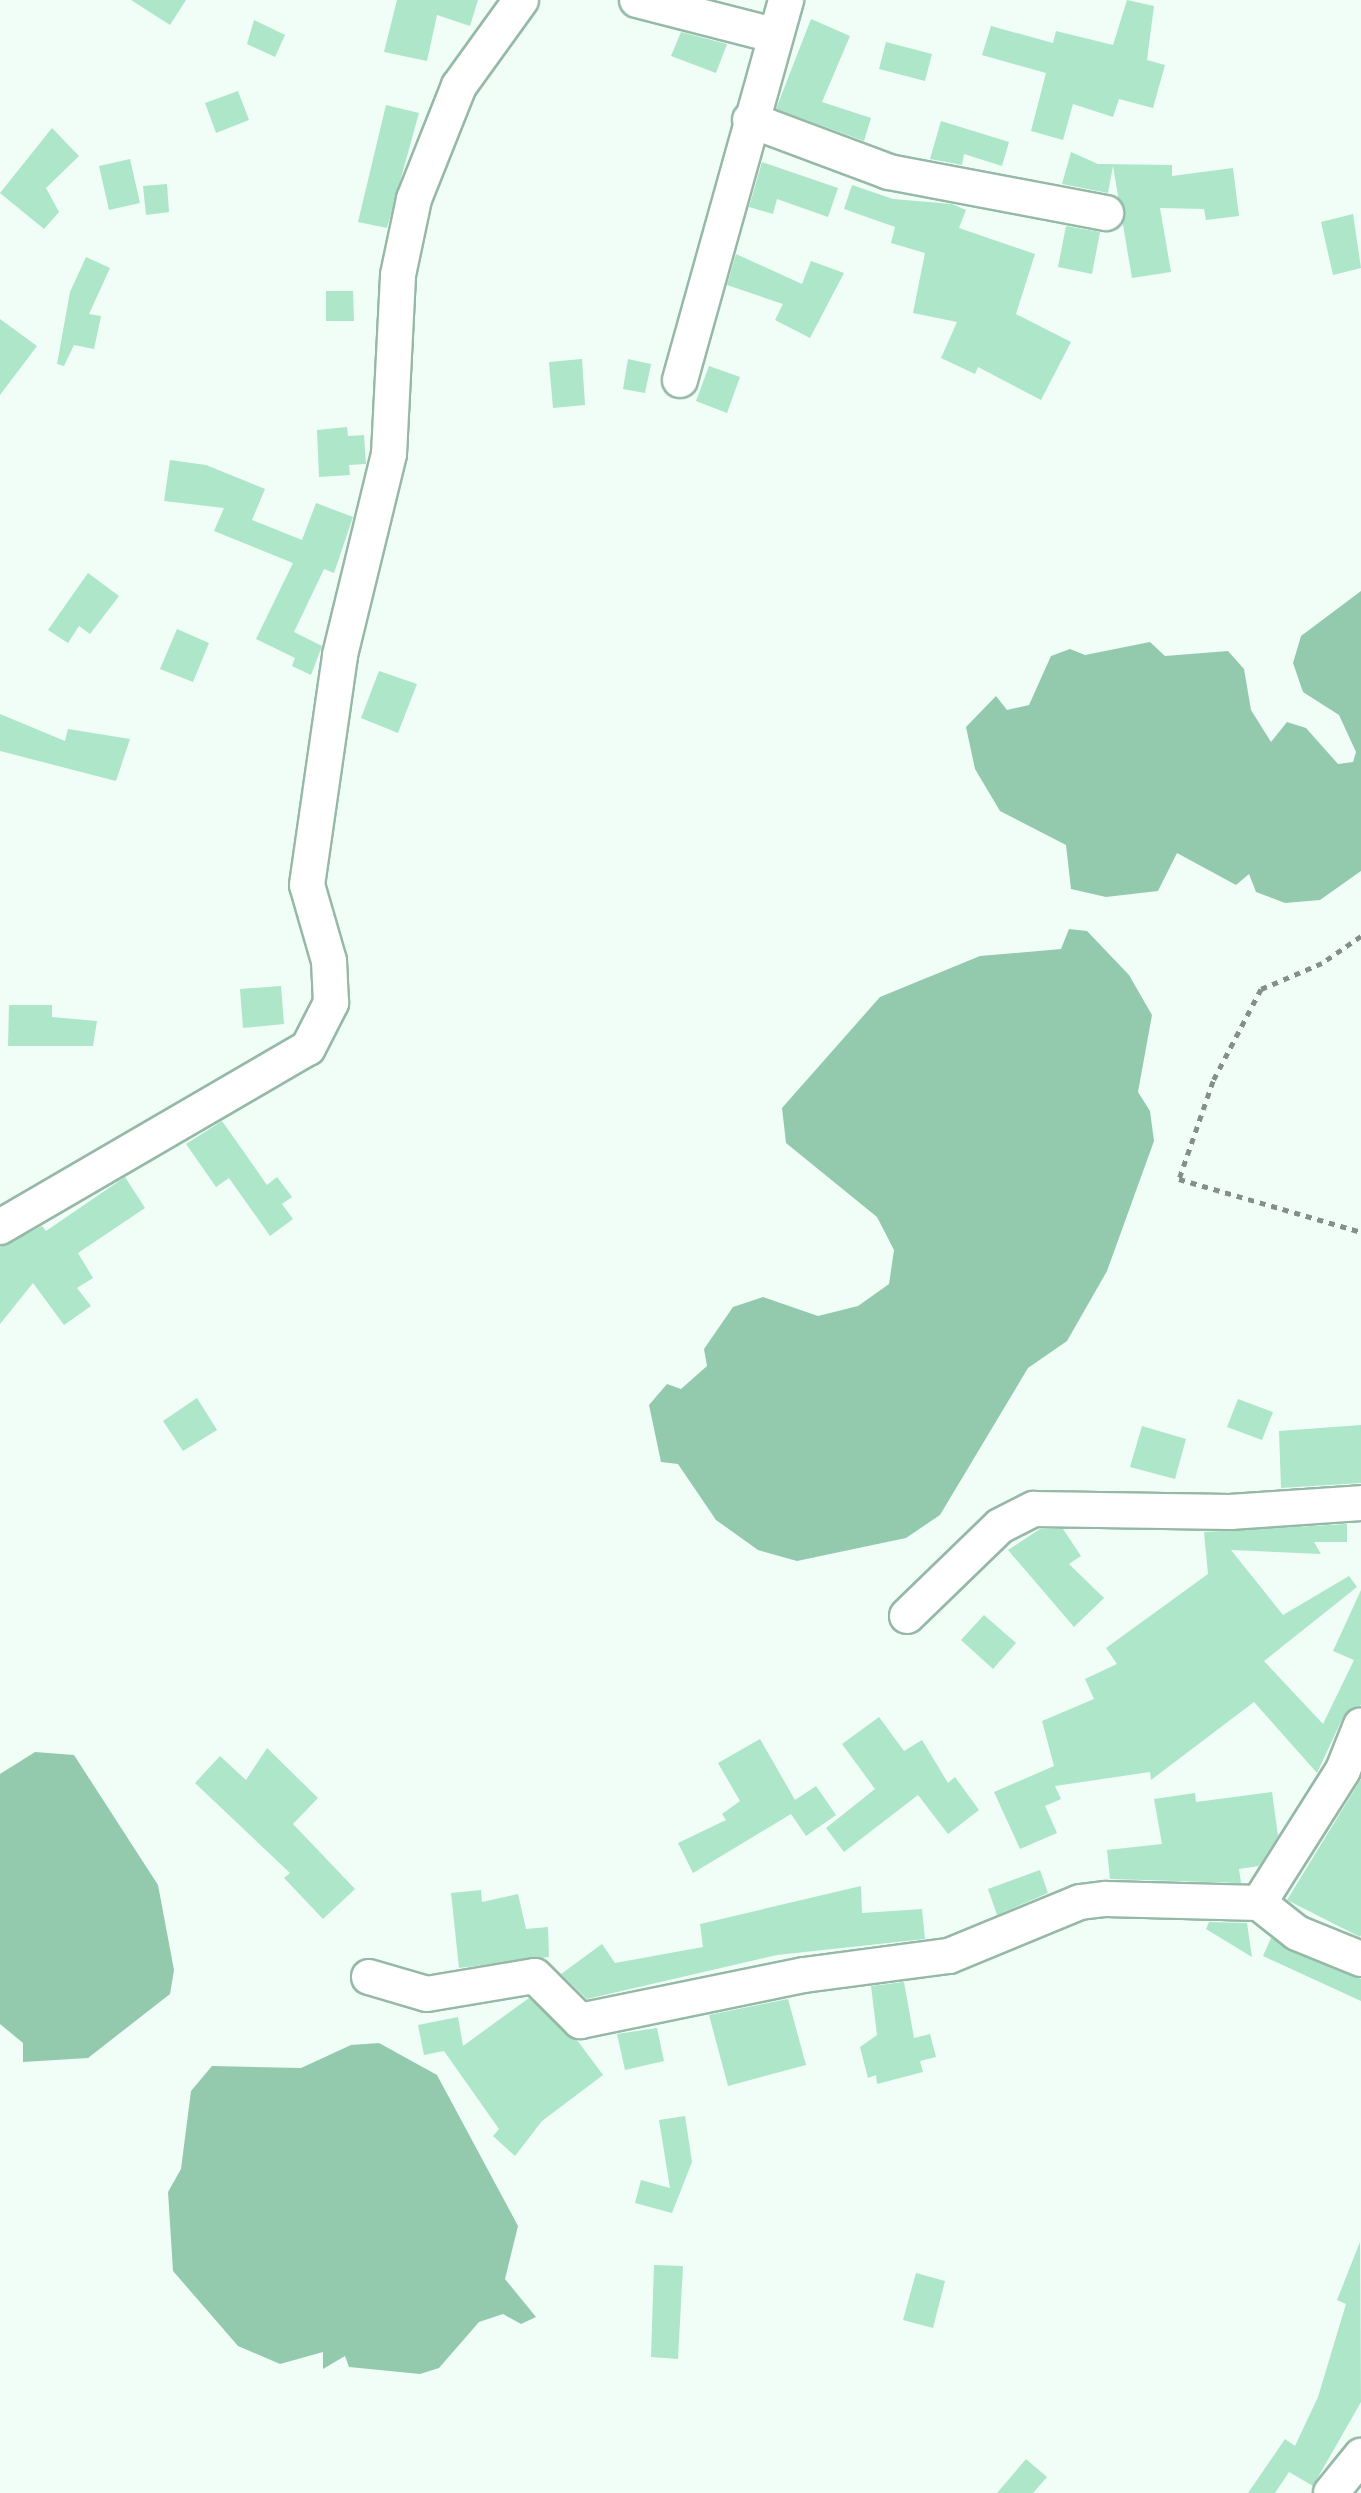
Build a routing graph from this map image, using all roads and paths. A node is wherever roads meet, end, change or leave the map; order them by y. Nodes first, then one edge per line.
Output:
1 (521, 0) edge
2 (637, 0) edge
3 (786, 0) edge
4 (773, 35) junction
5 (750, 120) junction
6 (1106, 213) dead end
7 (680, 380) dead end
8 (1361, 936) edge
9 (0, 1227) edge
10 (1361, 1232) edge
11 (1361, 1503) edge
12 (907, 1616) dead end
13 (1361, 1725) edge
14 (1259, 1903) junction
15 (1361, 1959) edge
16 (369, 1977) dead end
17 (1361, 2456) edge
18 (1331, 2493) edge

1 - 9 street
2 - 4 street
3 - 4 street
4 - 5 street
5 - 6 street
5 - 7 street
8 - 10 path
11 - 12 street
13 - 14 street
14 - 15 street
14 - 16 street
17 - 18 street

